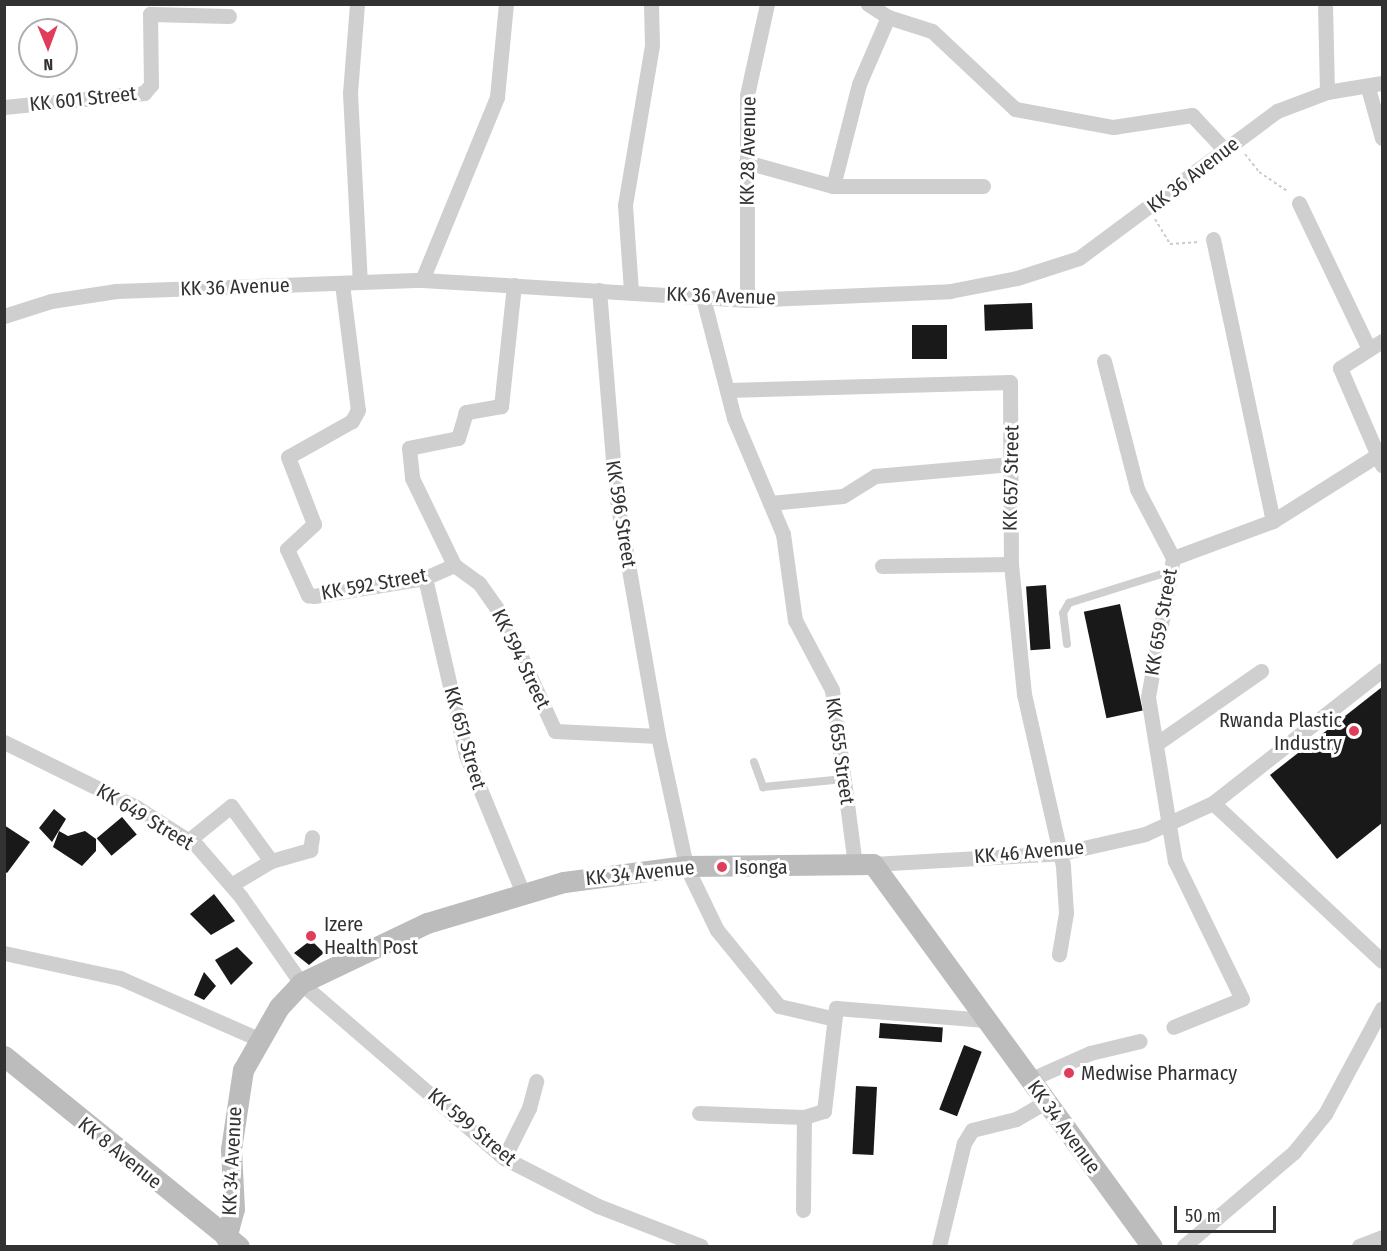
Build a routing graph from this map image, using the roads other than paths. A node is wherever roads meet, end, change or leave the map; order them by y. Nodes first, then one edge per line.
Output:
1 (357, 4) edge
2 (506, 4) edge
3 (651, 4) edge
4 (767, 4) edge
5 (868, 4) edge
6 (1326, 4) edge
7 (150, 9) edge
8 (229, 16) dead end
9 (888, 16) junction
10 (1375, 85) edge
11 (1327, 92) junction
12 (4, 107) edge
13 (1383, 138) edge
14 (1223, 148) junction
15 (746, 162) junction
16 (833, 186) junction
17 (983, 186) dead end
18 (1299, 203) road end
19 (1213, 239) road end
20 (422, 280) junction
21 (360, 282) junction
22 (342, 284) junction
23 (514, 285) junction
24 (599, 290) junction
25 (632, 291) junction
26 (703, 298) junction
27 (747, 300) junction
28 (4, 316) edge
29 (1383, 341) edge
30 (1369, 349) junction
31 (1104, 361) dead end
32 (727, 390) junction
33 (1380, 457) edge
34 (1011, 464) junction
35 (770, 503) junction
36 (1273, 521) junction
37 (1011, 564) junction
38 (1172, 564) junction
39 (454, 565) junction
40 (882, 566) dead end
41 (425, 578) junction
42 (1067, 644) dead end
43 (1260, 670) dead end
44 (1383, 670) edge
45 (658, 736) junction
46 (4, 742) edge
47 (1156, 744) junction
48 (754, 762) dead end
49 (844, 779) junction
50 (1213, 803) junction
51 (1170, 823) junction
52 (312, 837) dead end
53 (189, 840) junction
54 (1061, 853) junction
55 (271, 861) junction
56 (864, 864) junction
57 (686, 866) junction
58 (231, 885) junction
59 (523, 893) junction
60 (4, 953) edge
61 (1059, 954) dead end
62 (1383, 961) edge
63 (301, 983) junction
64 (1383, 1008) edge
65 (831, 1018) junction
66 (986, 1020) junction
67 (1173, 1027) dead end
68 (258, 1039) junction
69 (1140, 1041) dead end
70 (5, 1057) edge
71 (536, 1080) dead end
72 (1029, 1080) junction
73 (1045, 1102) junction
74 (699, 1113) dead end
75 (804, 1117) junction
76 (504, 1158) junction
77 (803, 1210) dead end
78 (1383, 1237) edge
79 (234, 1244) edge
80 (701, 1246) edge
81 (939, 1246) edge
82 (1152, 1246) edge
83 (1184, 1246) edge
84 (1359, 1246) edge

1 - 21 street
2 - 20 street
3 - 25 street
4 - 15 street, KK 28 Avenue
5 - 9 street
6 - 11 street
7 - 8 street, KK 601 Street
7 - 12 street, KK 601 Street
9 - 14 street
9 - 16 street
10 - 11 street, KK 36 Avenue
10 - 13 street
11 - 14 street, KK 36 Avenue
14 - 27 street, KK 36 Avenue
15 - 16 street
15 - 27 street, KK 28 Avenue
16 - 17 street
18 - 30 street
19 - 36 street
20 - 21 street, KK 36 Avenue
20 - 23 street, KK 36 Avenue
21 - 22 street, KK 36 Avenue
22 - 28 street, KK 36 Avenue
22 - 41 street, KK 592 Street
23 - 24 street, KK 36 Avenue
23 - 39 street, KK 594 Street
24 - 25 street, KK 36 Avenue
24 - 45 street, KK 596 Street
25 - 26 street, KK 36 Avenue
26 - 27 street, KK 36 Avenue
26 - 32 street, KK 655 Street
29 - 30 street
30 - 33 street
31 - 38 street, KK 659 Street
32 - 34 street, KK 657 Street
32 - 35 street, KK 655 Street
33 - 36 street
34 - 35 street
34 - 37 street, KK 657 Street
35 - 49 street, KK 655 Street
36 - 38 street
37 - 40 street
37 - 54 street, KK 657 Street
38 - 42 lane
38 - 47 street, KK 659 Street
39 - 41 street, KK 592 Street
39 - 45 street, KK 594 Street
41 - 59 street, KK 651 Street
43 - 47 street
44 - 50 street, KK 46 Avenue
45 - 57 street, KK 596 Street
46 - 53 street, KK 649 Street
47 - 51 street, KK 659 Street
48 - 49 lane
49 - 56 street, KK 655 Street
50 - 51 street, KK 46 Avenue
50 - 62 street
51 - 54 street, KK 46 Avenue
51 - 67 street, KK 659 Street
52 - 55 street
53 - 55 street
53 - 58 street, KK 649 Street
54 - 56 street, KK 46 Avenue
54 - 61 street, KK 657 Street
55 - 58 street
56 - 57 main road, KK 34 Avenue
56 - 66 main road, KK 34 Avenue
57 - 59 main road, KK 34 Avenue
57 - 65 street, KK 596 Street
58 - 63 street, KK 649 Street
59 - 63 main road, KK 34 Avenue
60 - 68 street
63 - 68 main road, KK 34 Avenue
63 - 76 street, KK 599 Street
64 - 83 street
65 - 66 street
65 - 75 street
66 - 72 main road, KK 34 Avenue
68 - 79 main road, KK 34 Avenue
69 - 72 street
70 - 79 main road, KK 8 Avenue
71 - 76 street
72 - 73 main road, KK 34 Avenue
73 - 81 street
73 - 82 main road, KK 34 Avenue
74 - 75 street
75 - 77 street
76 - 80 street, KK 599 Street
78 - 84 street

